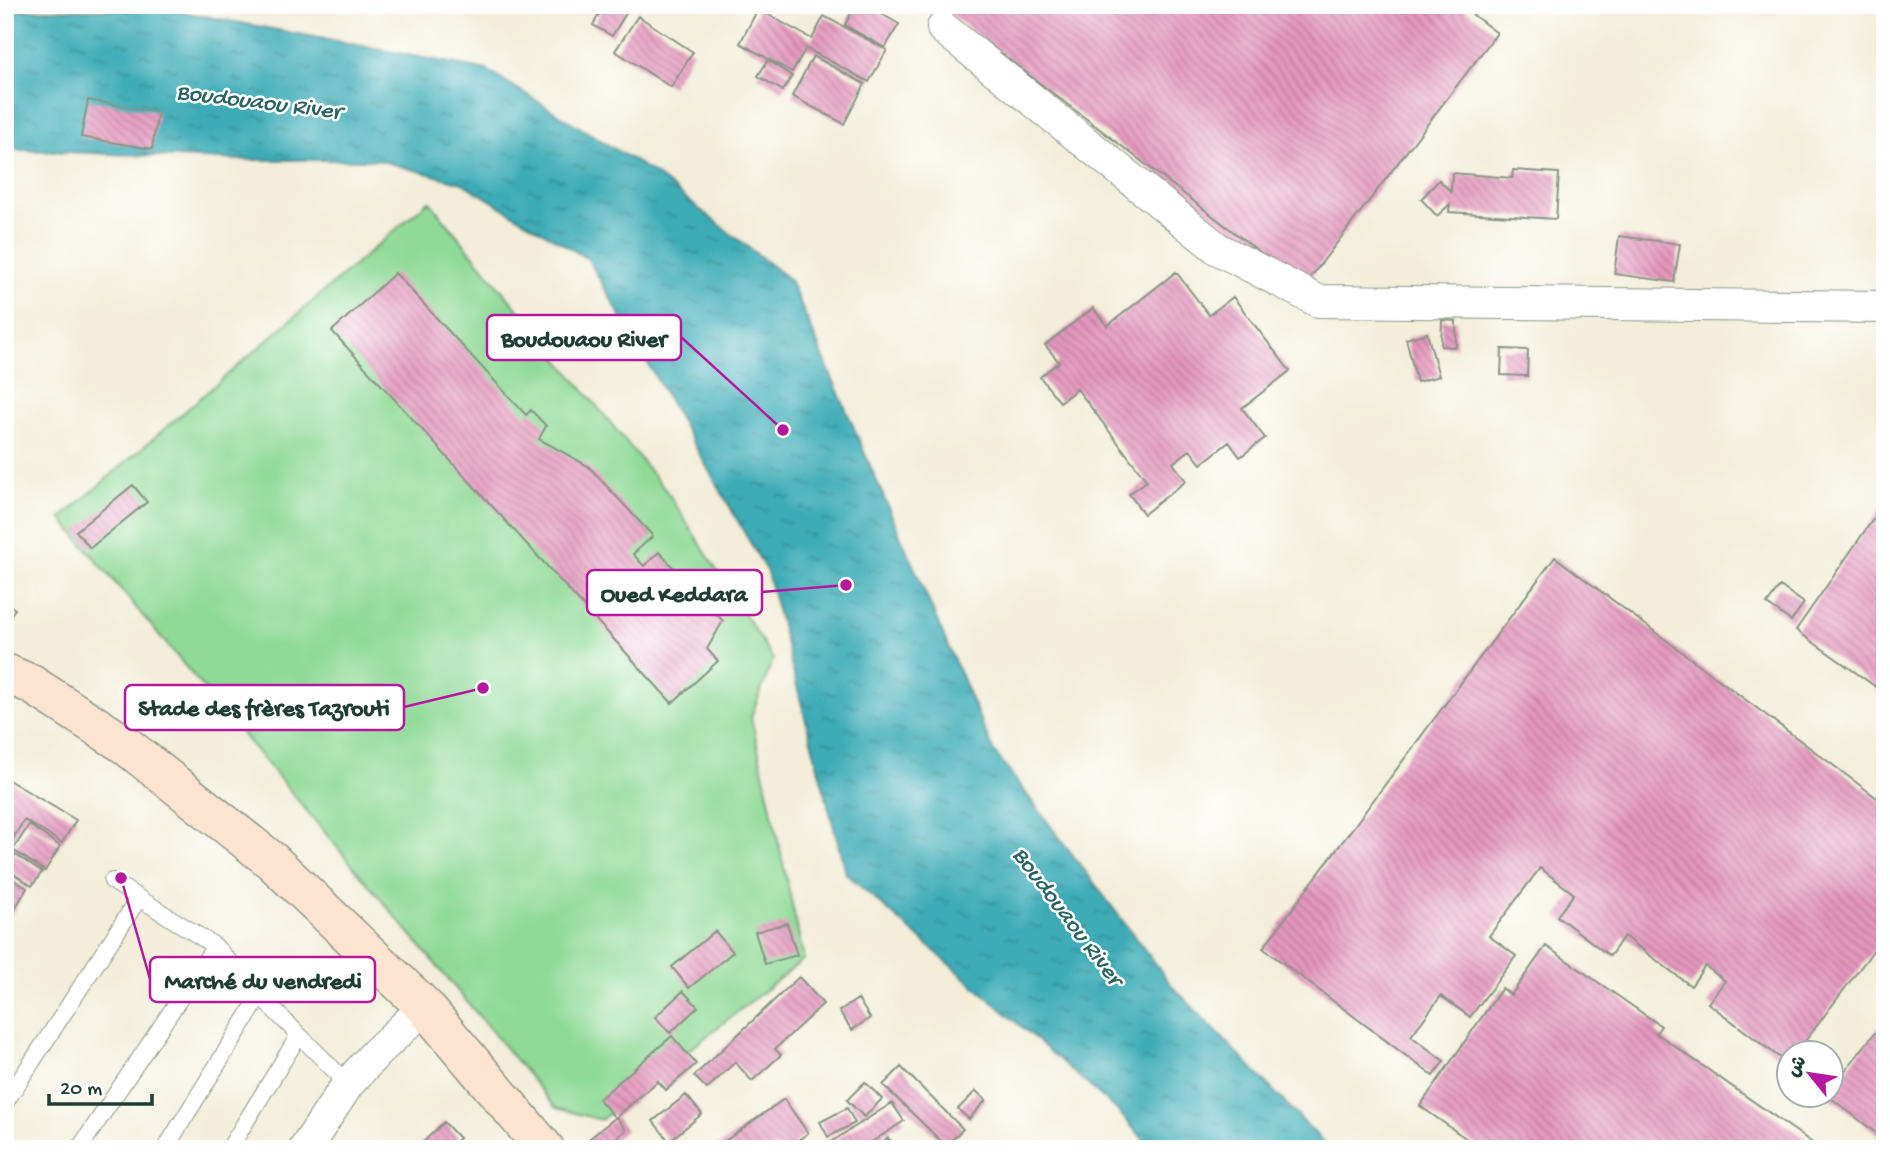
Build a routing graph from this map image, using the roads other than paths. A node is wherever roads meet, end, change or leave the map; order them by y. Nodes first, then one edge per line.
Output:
1 (943, 27) dead end
2 (1885, 307) edge
3 (5, 673) edge
4 (112, 881) dead end
5 (139, 898) junction
6 (215, 946) junction
7 (260, 996) junction
8 (425, 1007) junction
9 (299, 1035) junction
10 (348, 1084) junction
11 (5, 1103) edge
12 (79, 1149) edge
13 (165, 1149) edge
14 (229, 1149) edge
15 (305, 1149) edge
16 (545, 1149) edge

1 - 2 street
3 - 8 main road
4 - 5 lane
5 - 6 lane
5 - 11 lane
6 - 7 lane
6 - 12 lane
7 - 9 lane
7 - 13 lane
8 - 10 street
8 - 16 main road
9 - 10 lane
9 - 14 lane
10 - 15 street

